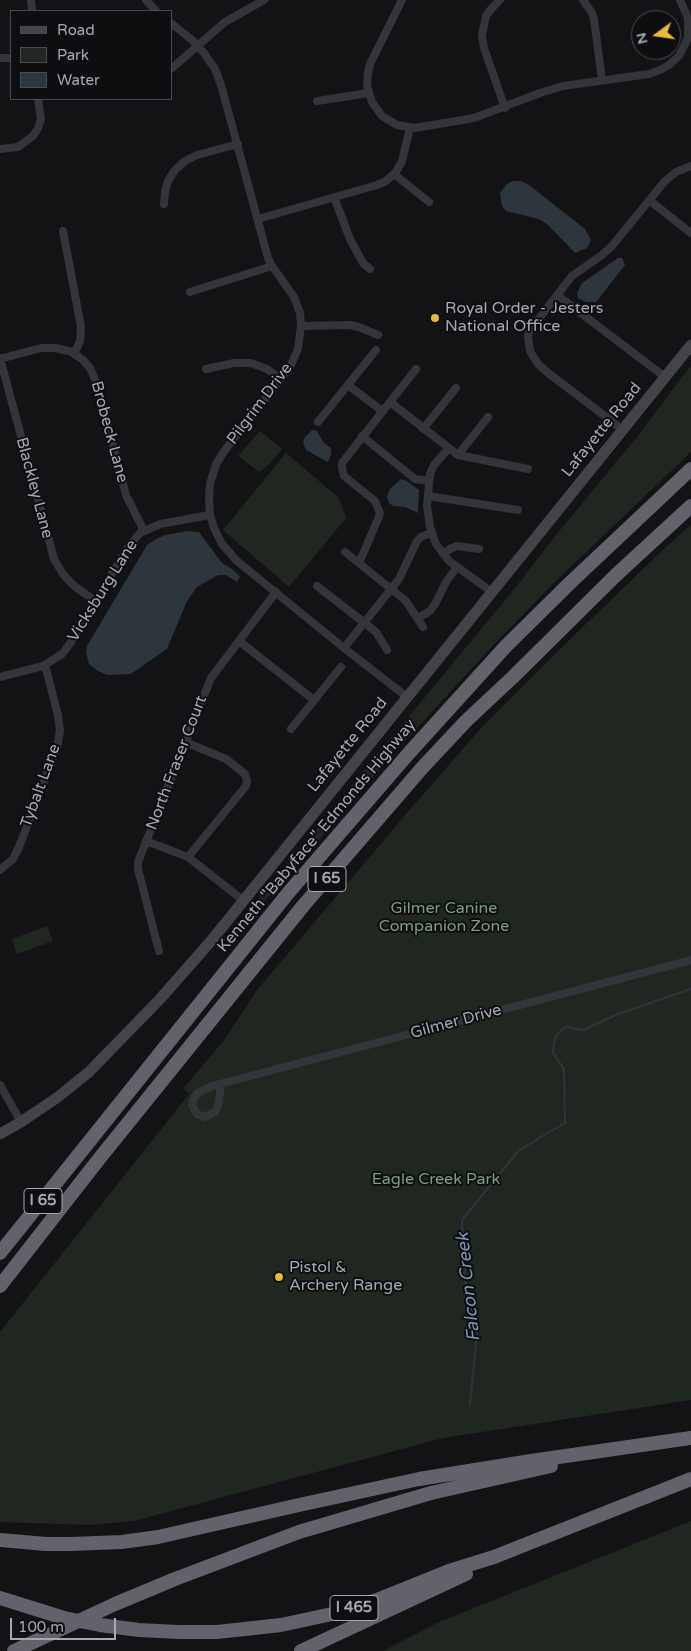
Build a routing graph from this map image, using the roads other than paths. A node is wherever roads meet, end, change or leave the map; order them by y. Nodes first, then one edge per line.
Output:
1 (146, 0) edge
2 (264, 0) edge
3 (402, 0) edge
4 (500, 0) edge
5 (583, 0) edge
6 (680, 0) edge
7 (155, 10) edge
8 (172, 24) edge
9 (198, 45) junction
10 (172, 68) edge
11 (602, 80) junction
12 (369, 93) junction
13 (38, 100) edge
14 (317, 101) dead end
15 (505, 108) junction
16 (410, 128) junction
17 (238, 144) junction
18 (0, 149) edge
19 (691, 166) edge
20 (394, 174) junction
21 (334, 197) junction
22 (649, 200) junction
23 (429, 202) dead end
24 (164, 204) dead end
25 (258, 218) junction
26 (63, 231) dead end
27 (691, 233) edge
28 (272, 266) junction
29 (370, 269) dead end
30 (190, 292) dead end
31 (557, 295) junction
32 (302, 326) junction
33 (378, 335) dead end
34 (691, 346) edge
35 (376, 350) dead end
36 (74, 354) junction
37 (0, 359) edge
38 (206, 369) dead end
39 (416, 369) dead end
40 (665, 377) junction
41 (281, 379) junction
42 (348, 385) junction
43 (456, 388) dead end
44 (390, 402) junction
45 (382, 412) junction
46 (488, 417) dead end
47 (318, 422) dead end
48 (423, 429) junction
49 (622, 430) junction
50 (362, 436) junction
51 (448, 449) junction
52 (458, 455) junction
53 (528, 469) dead end
54 (691, 469) edge
55 (429, 481) junction
56 (428, 496) junction
57 (691, 506) edge
58 (518, 510) dead end
59 (210, 514) junction
60 (144, 531) junction
61 (432, 533) junction
62 (479, 549) dead end
63 (345, 552) dead end
64 (443, 554) junction
65 (359, 563) junction
66 (457, 567) junction
67 (317, 586) dead end
68 (391, 589) junction
69 (276, 592) junction
70 (492, 592) junction
71 (96, 601) junction
72 (418, 618) junction
73 (364, 623) junction
74 (423, 627) dead end
75 (239, 640) junction
76 (344, 648) junction
77 (387, 650) dead end
78 (45, 665) junction
79 (341, 667) dead end
80 (0, 677) edge
81 (408, 697) junction
82 (314, 700) junction
83 (291, 729) dead end
84 (185, 742) junction
85 (146, 841) junction
86 (188, 857) junction
87 (0, 870) edge
88 (244, 901) junction
89 (159, 952) dead end
90 (691, 960) edge
91 (221, 1084) junction
92 (0, 1085) edge
93 (21, 1122) junction
94 (0, 1134) edge
95 (83, 1147) junction
96 (0, 1238) edge
97 (0, 1253) edge
98 (0, 1286) edge
99 (691, 1438) edge
100 (662, 1443) junction
101 (691, 1479) edge
102 (0, 1540) edge
103 (494, 1557) junction
104 (0, 1598) edge
105 (14, 1651) edge
106 (301, 1651) edge

1 - 7 street
2 - 9 street
3 - 12 street
4 - 15 street
5 - 11 street
6 - 11 street
8 - 9 street, Pilgrim Drive
9 - 10 street
9 - 17 street, Pilgrim Drive
11 - 15 street
12 - 14 street
12 - 16 street
13 - 18 street
15 - 16 street
16 - 20 street
17 - 24 street
17 - 25 street, Pilgrim Drive
19 - 22 street
20 - 21 street
20 - 23 street
21 - 25 street
21 - 29 street
22 - 27 street
22 - 31 street
25 - 28 street, Pilgrim Drive
26 - 36 street
28 - 30 street
28 - 32 street, Pilgrim Drive
31 - 40 street
31 - 49 street
32 - 33 street
32 - 41 street, Pilgrim Drive
34 - 40 main road, Lafayette Road
35 - 42 street
36 - 37 street, Brobeck Lane
36 - 60 street, Brobeck Lane
37 - 71 street, Blackley Lane
38 - 41 street
39 - 44 street
40 - 49 main road, Lafayette Road
41 - 59 street, Pilgrim Drive
42 - 45 street
42 - 47 street
43 - 48 street
44 - 45 street
44 - 48 street
45 - 50 street
46 - 52 street
48 - 51 street
49 - 70 main road, Lafayette Road
50 - 55 street
50 - 65 street
51 - 52 street
51 - 55 street
52 - 53 street
54 - 95 highway, Kenneth "Babyface" Edmonds Highway / I 65
55 - 56 street
56 - 58 street
56 - 61 street
57 - 98 highway, I 65
59 - 60 street, Vicksburg Lane
59 - 69 street, Pilgrim Drive
60 - 71 street, Vicksburg Lane
61 - 64 street
61 - 68 street
62 - 64 street
63 - 65 street
64 - 66 street
65 - 68 street
66 - 70 street
66 - 72 street
67 - 73 street
68 - 72 street
68 - 73 street
69 - 75 street, North Fraser Court
69 - 76 street, Pilgrim Drive
70 - 81 main road, Lafayette Road
71 - 78 street, Vicksburg Lane
72 - 74 street
73 - 76 street
73 - 77 street
75 - 82 street
75 - 84 street, North Fraser Court
76 - 81 street, Pilgrim Drive
78 - 80 street, Vicksburg Lane
78 - 87 street, Tybalt Lane
79 - 82 street
81 - 88 main road, Lafayette Road
82 - 83 street
84 - 85 street, North Fraser Court
84 - 86 street
85 - 86 street
85 - 89 street, North Fraser Court
86 - 88 street
88 - 93 main road, Lafayette Road
90 - 91 street, Gilmer Drive
91 - 91 street, Gilmer Drive
92 - 93 street
93 - 94 main road, Lafayette Road
95 - 96 highway
95 - 97 highway, Kenneth "Babyface" Edmonds Highway / I 65
99 - 100 highway
100 - 102 highway
100 - 105 highway
101 - 103 highway, I 465
103 - 104 highway, I 465
103 - 106 highway

